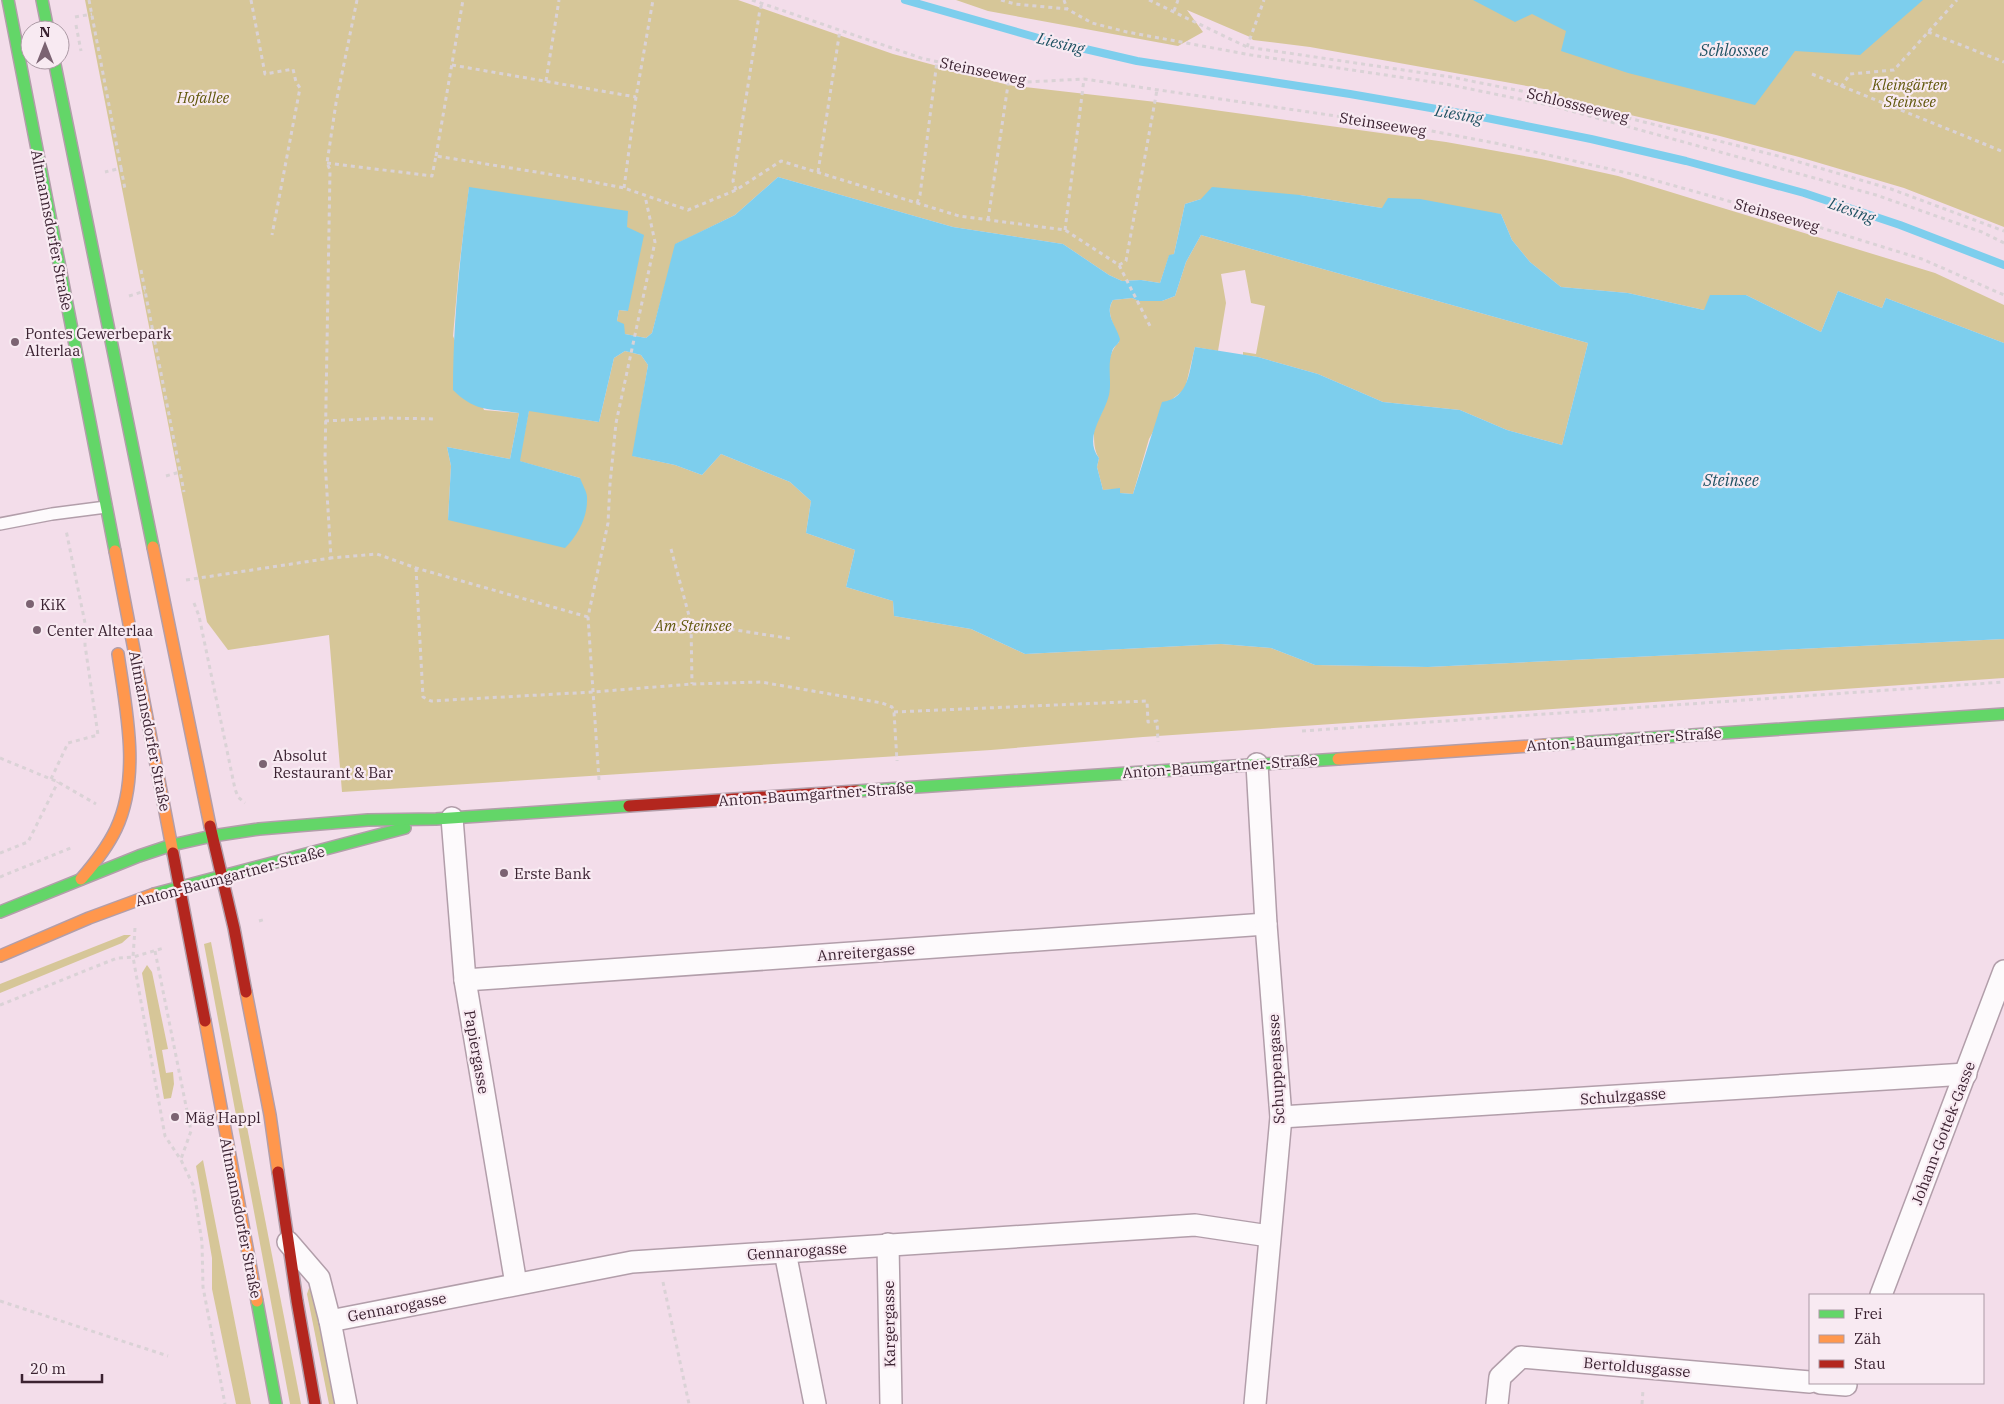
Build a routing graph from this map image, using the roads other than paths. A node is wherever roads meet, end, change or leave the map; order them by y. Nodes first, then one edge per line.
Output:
1 (8, 0) edge
2 (42, 0) edge
3 (46, 20) edge
4 (56, 70) edge
5 (106, 507) junction
6 (0, 524) edge
7 (120, 576) junction
8 (114, 599) dead end
9 (117, 646) dead end
10 (2004, 714) edge
11 (1257, 764) junction
12 (444, 818) junction
13 (212, 836) junction
14 (172, 846) junction
15 (221, 876) junction
16 (81, 880) junction
17 (180, 886) junction
18 (0, 912) edge
19 (1266, 924) junction
20 (0, 956) edge
21 (2004, 971) edge
22 (465, 980) junction
23 (1966, 1074) junction
24 (1281, 1118) junction
25 (1269, 1236) junction
26 (288, 1242) junction
27 (888, 1244) junction
28 (785, 1252) junction
29 (516, 1284) junction
30 (1881, 1294) edge
31 (330, 1321) junction
32 (1809, 1382) edge
33 (1823, 1384) edge
34 (1844, 1391) edge
35 (276, 1404) edge
36 (315, 1404) edge
37 (346, 1404) edge
38 (815, 1404) edge
39 (891, 1404) edge
40 (1255, 1404) edge
41 (1497, 1404) edge

1 - 5 main road, Altmannsdorfer Straße
2 - 3 main road
4 - 13 main road
5 - 6 lane
5 - 7 main road, Altmannsdorfer Straße
7 - 8 main road
7 - 14 main road, Altmannsdorfer Straße
9 - 16 main road
10 - 11 main road, Anton-Baumgartner-Straße
11 - 12 main road, Anton-Baumgartner-Straße
11 - 19 street, Schuppengasse
12 - 13 main road, Anton-Baumgartner-Straße
12 - 15 main road, Anton-Baumgartner-Straße
12 - 22 street, Papiergasse
13 - 14 main road, Anton-Baumgartner-Straße
13 - 15 main road
14 - 16 main road, Anton-Baumgartner-Straße
14 - 17 main road, Altmannsdorfer Straße
15 - 17 main road, Anton-Baumgartner-Straße
15 - 26 main road
16 - 18 main road, Anton-Baumgartner-Straße
17 - 20 main road, Anton-Baumgartner-Straße
17 - 35 main road, Altmannsdorfer Straße
19 - 22 street, Anreitergasse
19 - 24 street, Schuppengasse
21 - 23 street, Johann-Gottek-Gasse
22 - 29 street, Papiergasse
23 - 24 street, Schulzgasse
23 - 30 street, Johann-Gottek-Gasse
24 - 25 street, Schuppengasse
25 - 27 street, Gennarogasse
25 - 40 street, Schuppengasse
26 - 31 street
26 - 36 main road
27 - 28 street, Gennarogasse
27 - 39 street, Kargergasse
28 - 29 street, Gennarogasse
28 - 38 street
29 - 31 street, Gennarogasse
31 - 37 street
32 - 41 street, Bertoldusgasse
33 - 34 street

